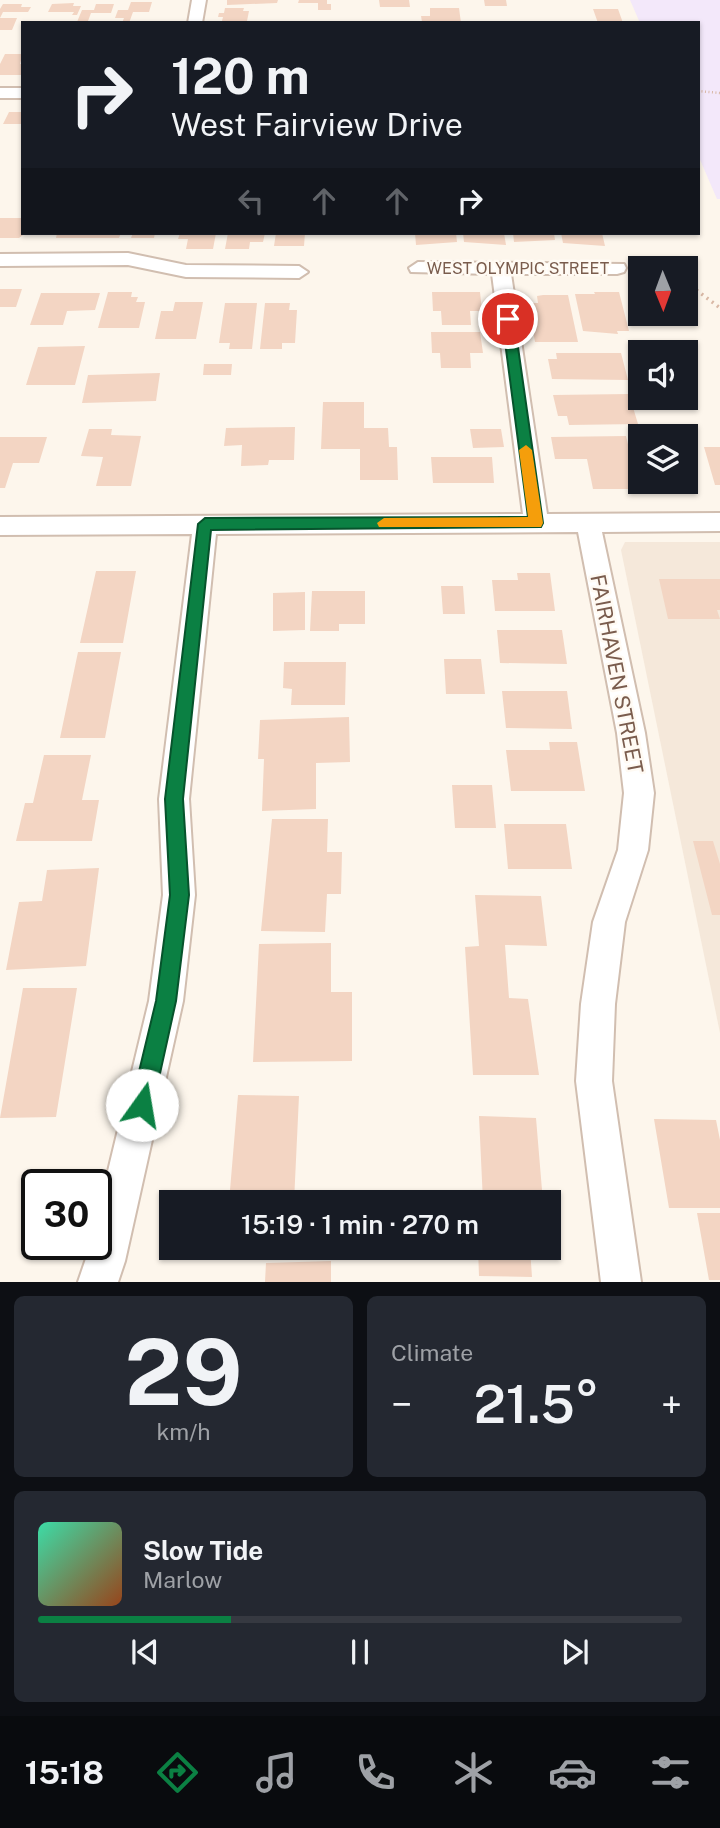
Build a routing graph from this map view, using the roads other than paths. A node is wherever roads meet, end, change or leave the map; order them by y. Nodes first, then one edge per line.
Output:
1 (199, 0) edge
2 (195, 21) edge
3 (0, 93) edge
4 (21, 93) edge
5 (0, 260) edge
6 (418, 268) dead end
7 (501, 268) junction
8 (617, 268) dead end
9 (299, 272) dead end
10 (588, 522) junction
11 (720, 522) edge
12 (536, 523) junction
13 (205, 524) junction
14 (0, 526) edge
15 (98, 1282) edge
16 (621, 1282) edge

1 - 2 street
3 - 4 street
5 - 9 street
6 - 7 street, WEST OLYMPIC STREET
7 - 8 street, WEST OLYMPIC STREET
7 - 12 street
10 - 11 street
10 - 12 street
10 - 16 street, FAIRHAVEN STREET
12 - 13 street
13 - 14 street
13 - 15 street

